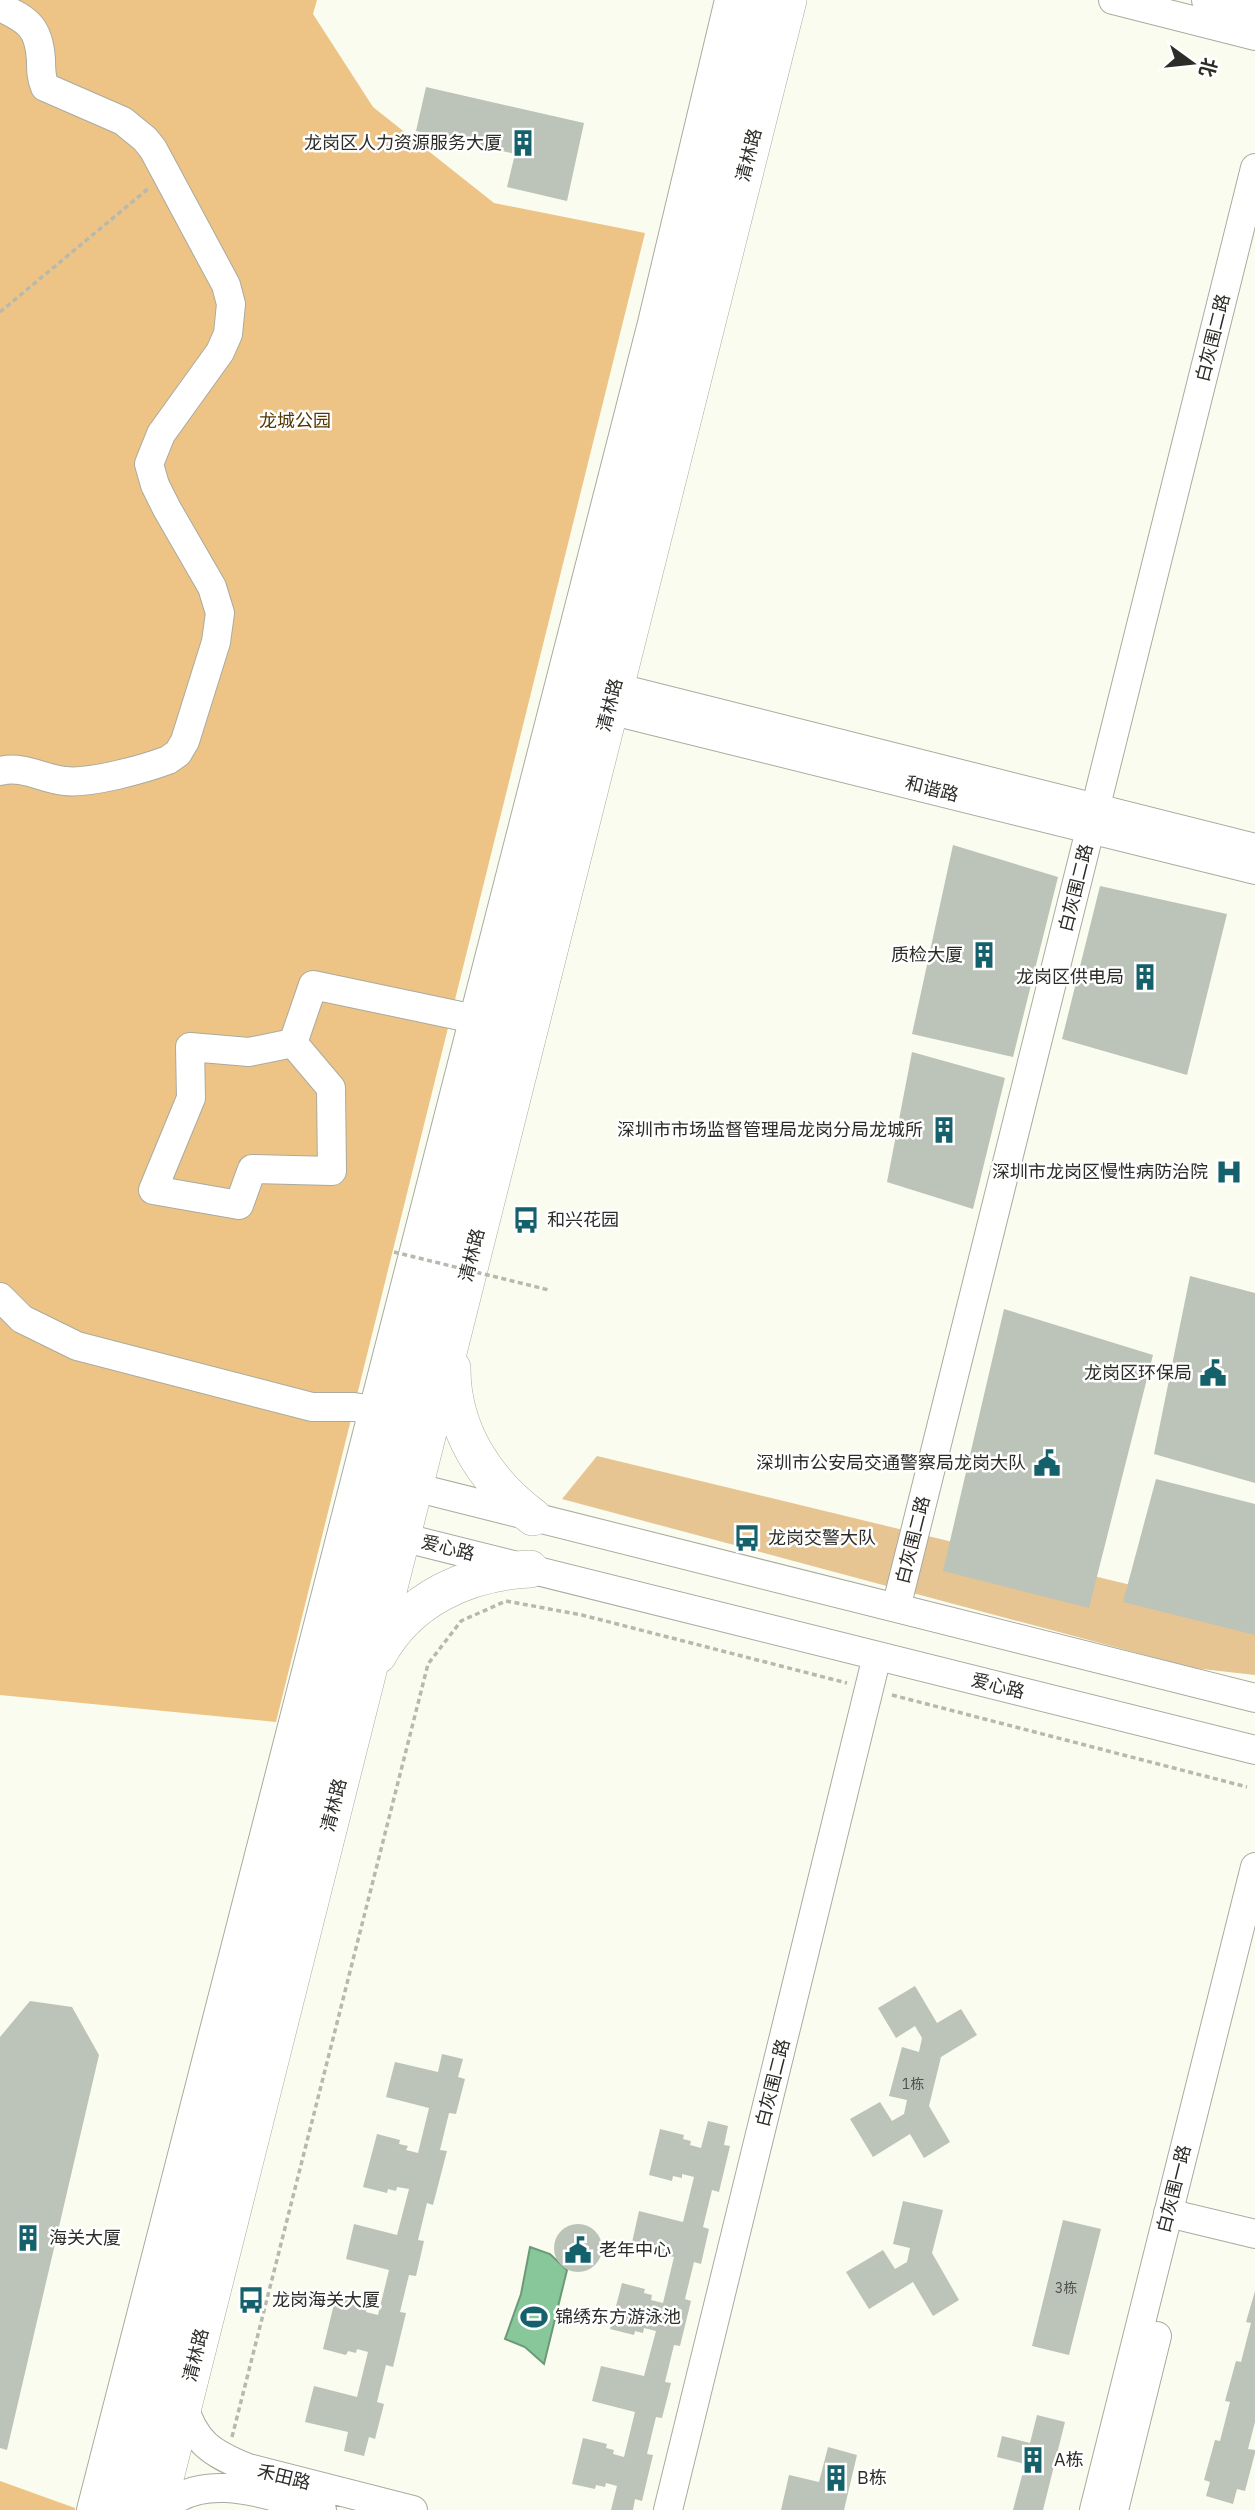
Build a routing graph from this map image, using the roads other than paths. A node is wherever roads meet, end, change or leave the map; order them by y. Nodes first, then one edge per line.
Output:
1 (729, 0) edge
2 (753, 0) edge
3 (788, 0) edge
4 (802, 0) edge
5 (1113, 0) edge
6 (1206, 0) edge
7 (0, 7) edge
8 (1255, 13) edge
9 (1255, 36) edge
10 (777, 43) junction
11 (1255, 168) edge
12 (612, 699) junction
13 (0, 771) edge
14 (1093, 819) junction
15 (1255, 848) edge
16 (1255, 870) edge
17 (484, 1021) junction
18 (293, 1043) junction
19 (0, 1297) edge
20 (452, 1336) junction
21 (372, 1410) junction
22 (414, 1487) junction
23 (374, 1505) junction
24 (533, 1517) junction
25 (401, 1537) junction
26 (530, 1569) junction
27 (896, 1608) junction
28 (877, 1656) junction
29 (366, 1678) junction
30 (1255, 1698) edge
31 (1255, 1750) edge
32 (1255, 1867) edge
33 (1255, 1941) edge
34 (1177, 2215) junction
35 (1255, 2234) edge
36 (183, 2404) junction
37 (91, 2510) edge
38 (122, 2510) edge
39 (157, 2510) edge
40 (163, 2510) edge
41 (321, 2510) edge
42 (413, 2510) edge
43 (668, 2510) edge
44 (1094, 2510) edge
45 (1114, 2510) edge

1 - 17 street
2 - 17 main road, 清林路
3 - 10 main road, 清林路
4 - 10 main road
5 - 9 street
6 - 8 street
7 - 13 street
10 - 12 main road, 清林路
11 - 14 street, 白灰围二路
12 - 14 street, 和谐路
12 - 20 main road, 清林路
14 - 15 street, 和谐路
14 - 16 street, 和谐路
14 - 27 street, 白灰围二路
17 - 18 street
17 - 21 street
17 - 23 main road, 清林路
18 - 18 street
19 - 21 street
20 - 22 main road, 清林路
20 - 24 main road
21 - 37 street
22 - 23 street
22 - 24 street
22 - 25 main road, 清林路
23 - 25 street, 爱心路
23 - 38 main road, 清林路
24 - 27 street
25 - 26 street, 爱心路
25 - 29 main road, 清林路
26 - 28 street, 爱心路
26 - 29 main road
27 - 30 street
28 - 31 street, 爱心路
28 - 43 street, 白灰围二路
29 - 36 main road, 清林路
32 - 34 street, 白灰围一路
33 - 34 street, 白灰围一路
34 - 35 street
34 - 44 street, 白灰围一路
34 - 45 street, 白灰围一路
36 - 39 main road, 清林路
36 - 42 street, 禾田路
40 - 41 street, 禾田路

